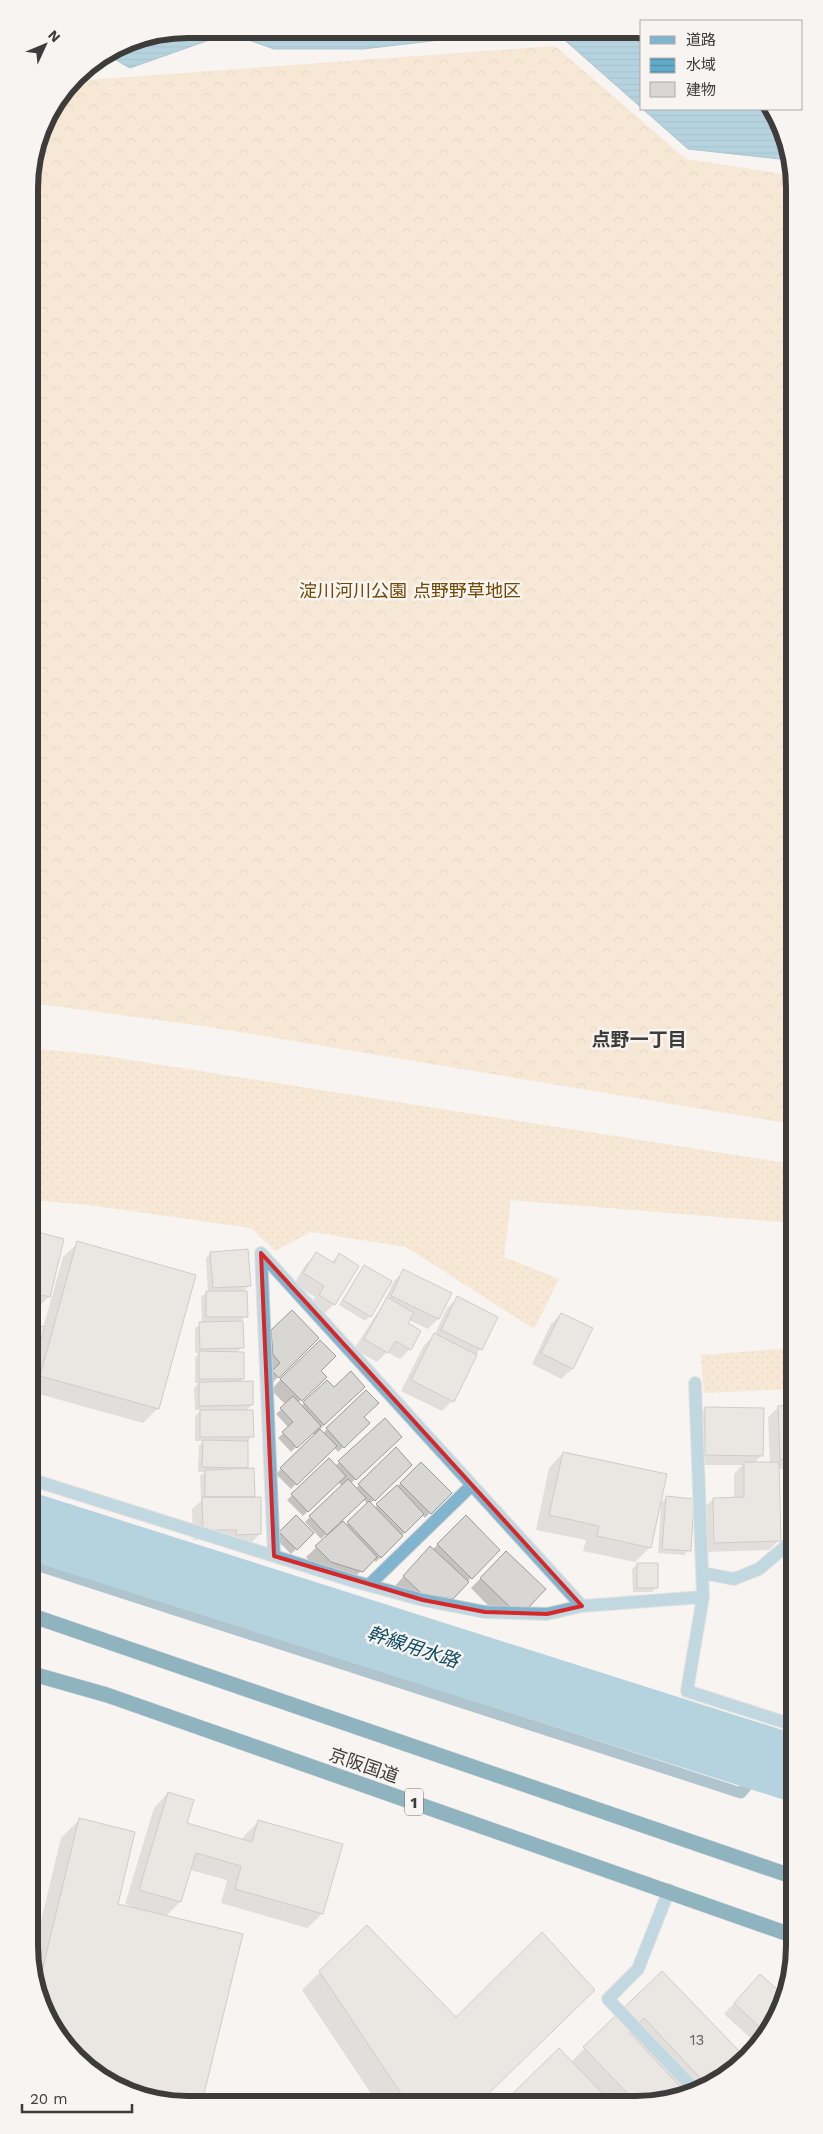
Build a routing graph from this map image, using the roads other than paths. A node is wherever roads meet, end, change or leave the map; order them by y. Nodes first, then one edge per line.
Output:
1 (695, 1383) dead end
2 (38, 1482) edge
3 (472, 1485) junction
4 (785, 1546) edge
5 (274, 1556) junction
6 (703, 1572) junction
7 (369, 1585) junction
8 (703, 1597) junction
9 (582, 1606) junction
10 (38, 1618) edge
11 (38, 1675) edge
12 (785, 1722) edge
13 (785, 1874) edge
14 (669, 1890) junction
15 (785, 1933) edge
16 (691, 2086) edge

1 - 6 street
2 - 5 street
3 - 5 street
3 - 7 street
3 - 9 street
4 - 6 street
5 - 7 street
6 - 8 street
7 - 9 street
8 - 9 street
8 - 12 street
10 - 13 highway, 京阪国道
11 - 14 highway, 京阪国道 / 1
14 - 15 highway, 京阪国道 / 1
14 - 16 street

